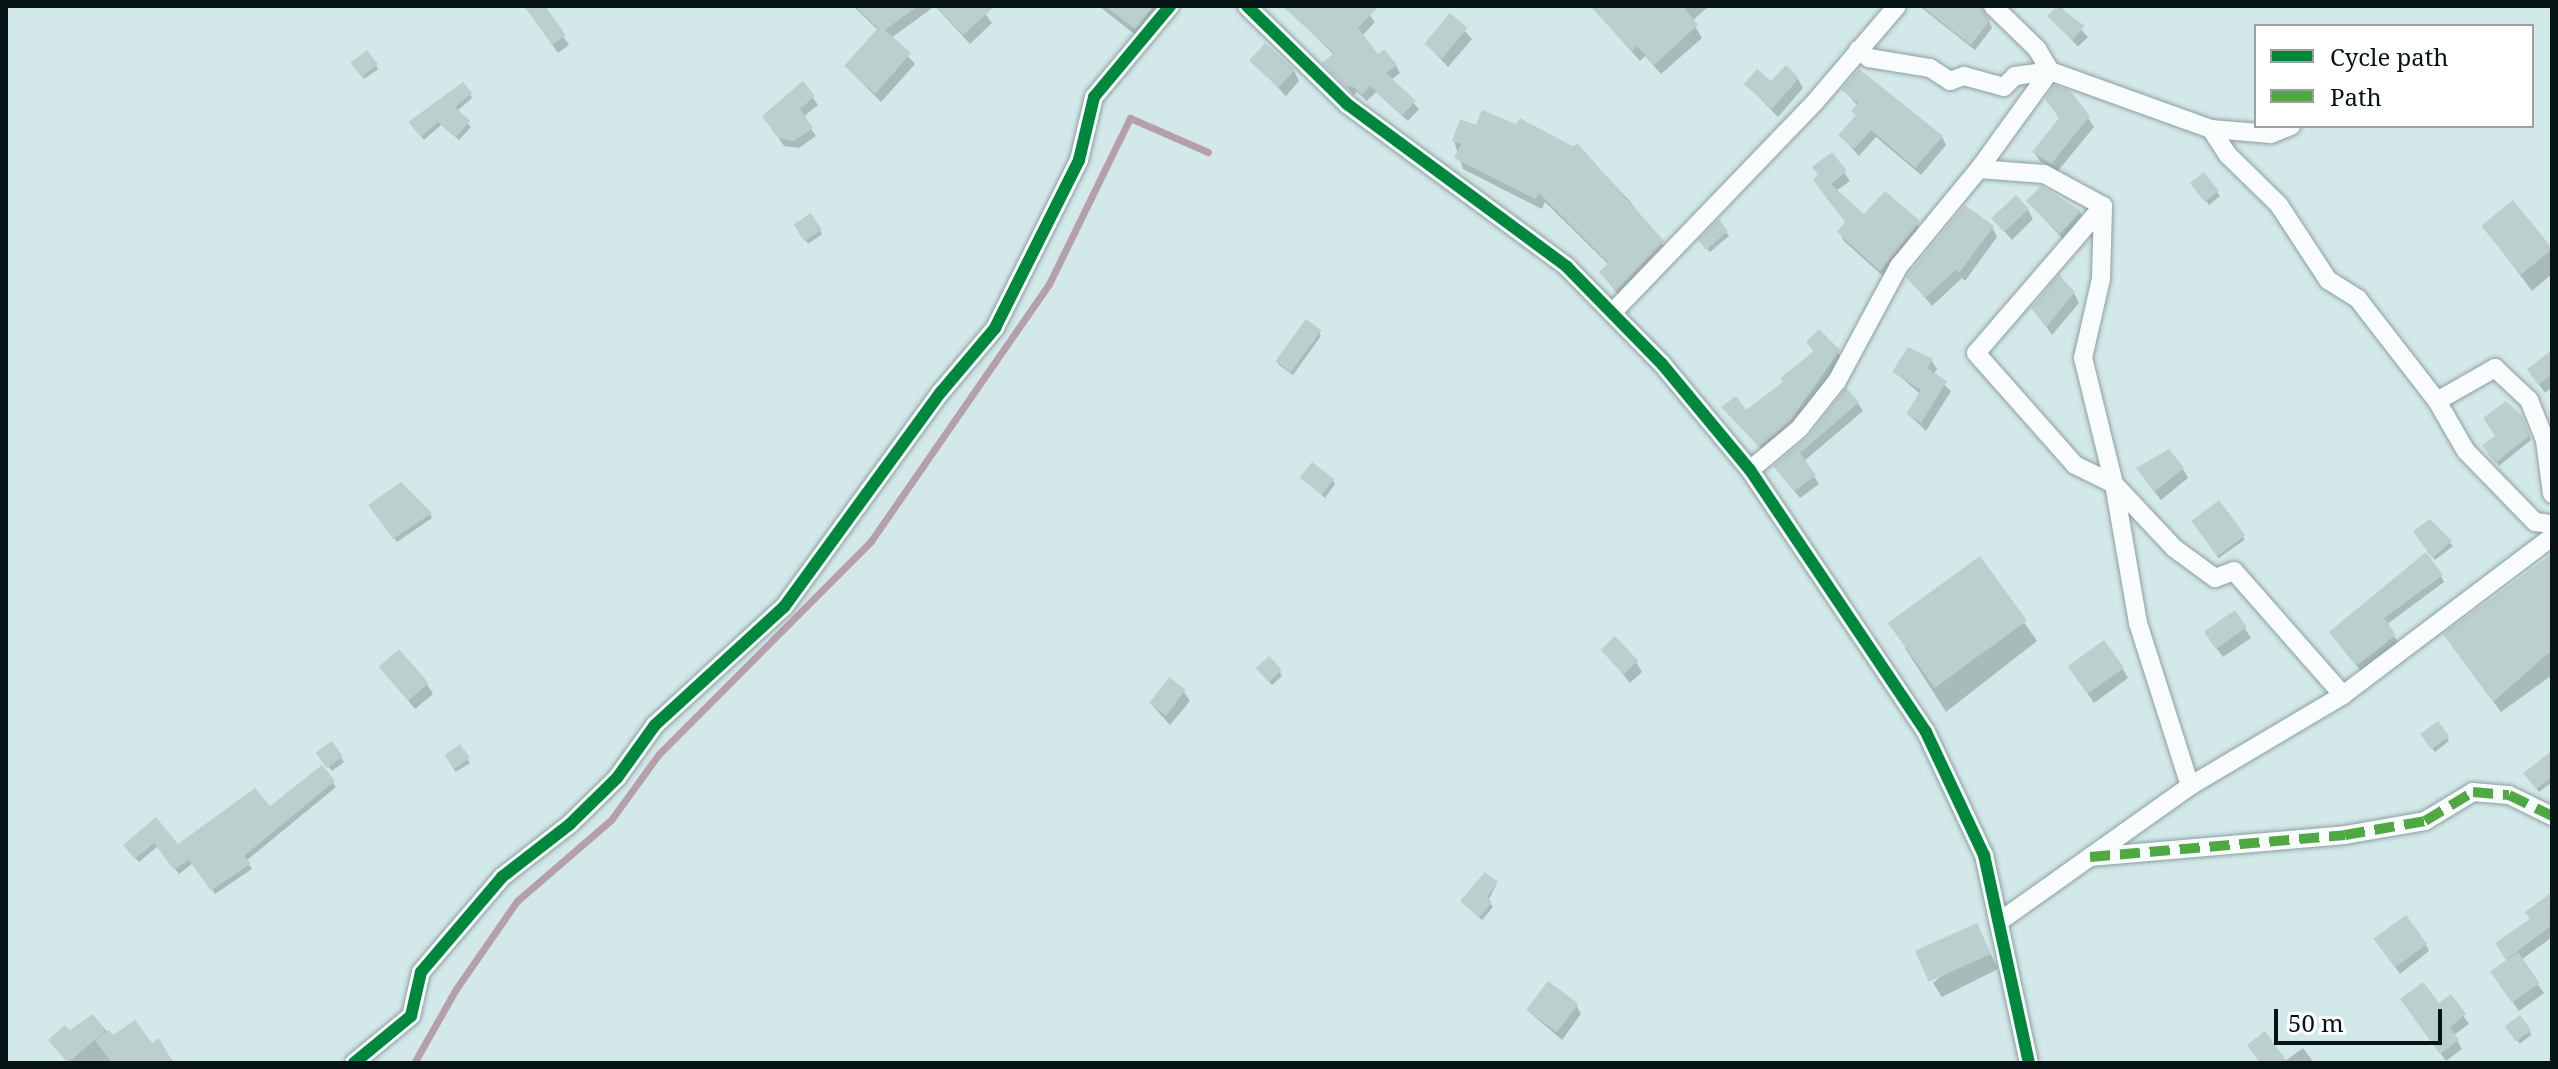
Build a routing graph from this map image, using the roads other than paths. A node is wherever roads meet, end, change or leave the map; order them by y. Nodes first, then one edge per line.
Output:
1 (1170, 6) edge
2 (1247, 6) edge
3 (1897, 6) edge
4 (1993, 6) edge
5 (1858, 50) junction
6 (2050, 71) junction
7 (2286, 128) edge
8 (2211, 129) junction
9 (1979, 169) junction
10 (2103, 206) junction
11 (1612, 313) junction
12 (2437, 401) junction
13 (1750, 470) junction
14 (2114, 484) junction
15 (2552, 494) edge
16 (2552, 524) edge
17 (2552, 537) edge
18 (2343, 695) junction
19 (2190, 786) junction
20 (2552, 816) edge
21 (2090, 857) junction
22 (2000, 921) junction
23 (354, 1063) edge
24 (2029, 1063) edge

1 - 23 street
2 - 11 street
3 - 5 street
4 - 6 street
5 - 6 street
5 - 11 street
6 - 8 street
6 - 9 street
7 - 8 street
8 - 12 street
9 - 10 street
9 - 13 street
10 - 14 street
10 - 14 street
11 - 13 street
12 - 15 street
12 - 16 street
13 - 22 street
14 - 18 street
14 - 19 street
17 - 18 street
18 - 19 street
19 - 21 street
20 - 21 street
21 - 22 street
22 - 24 street

